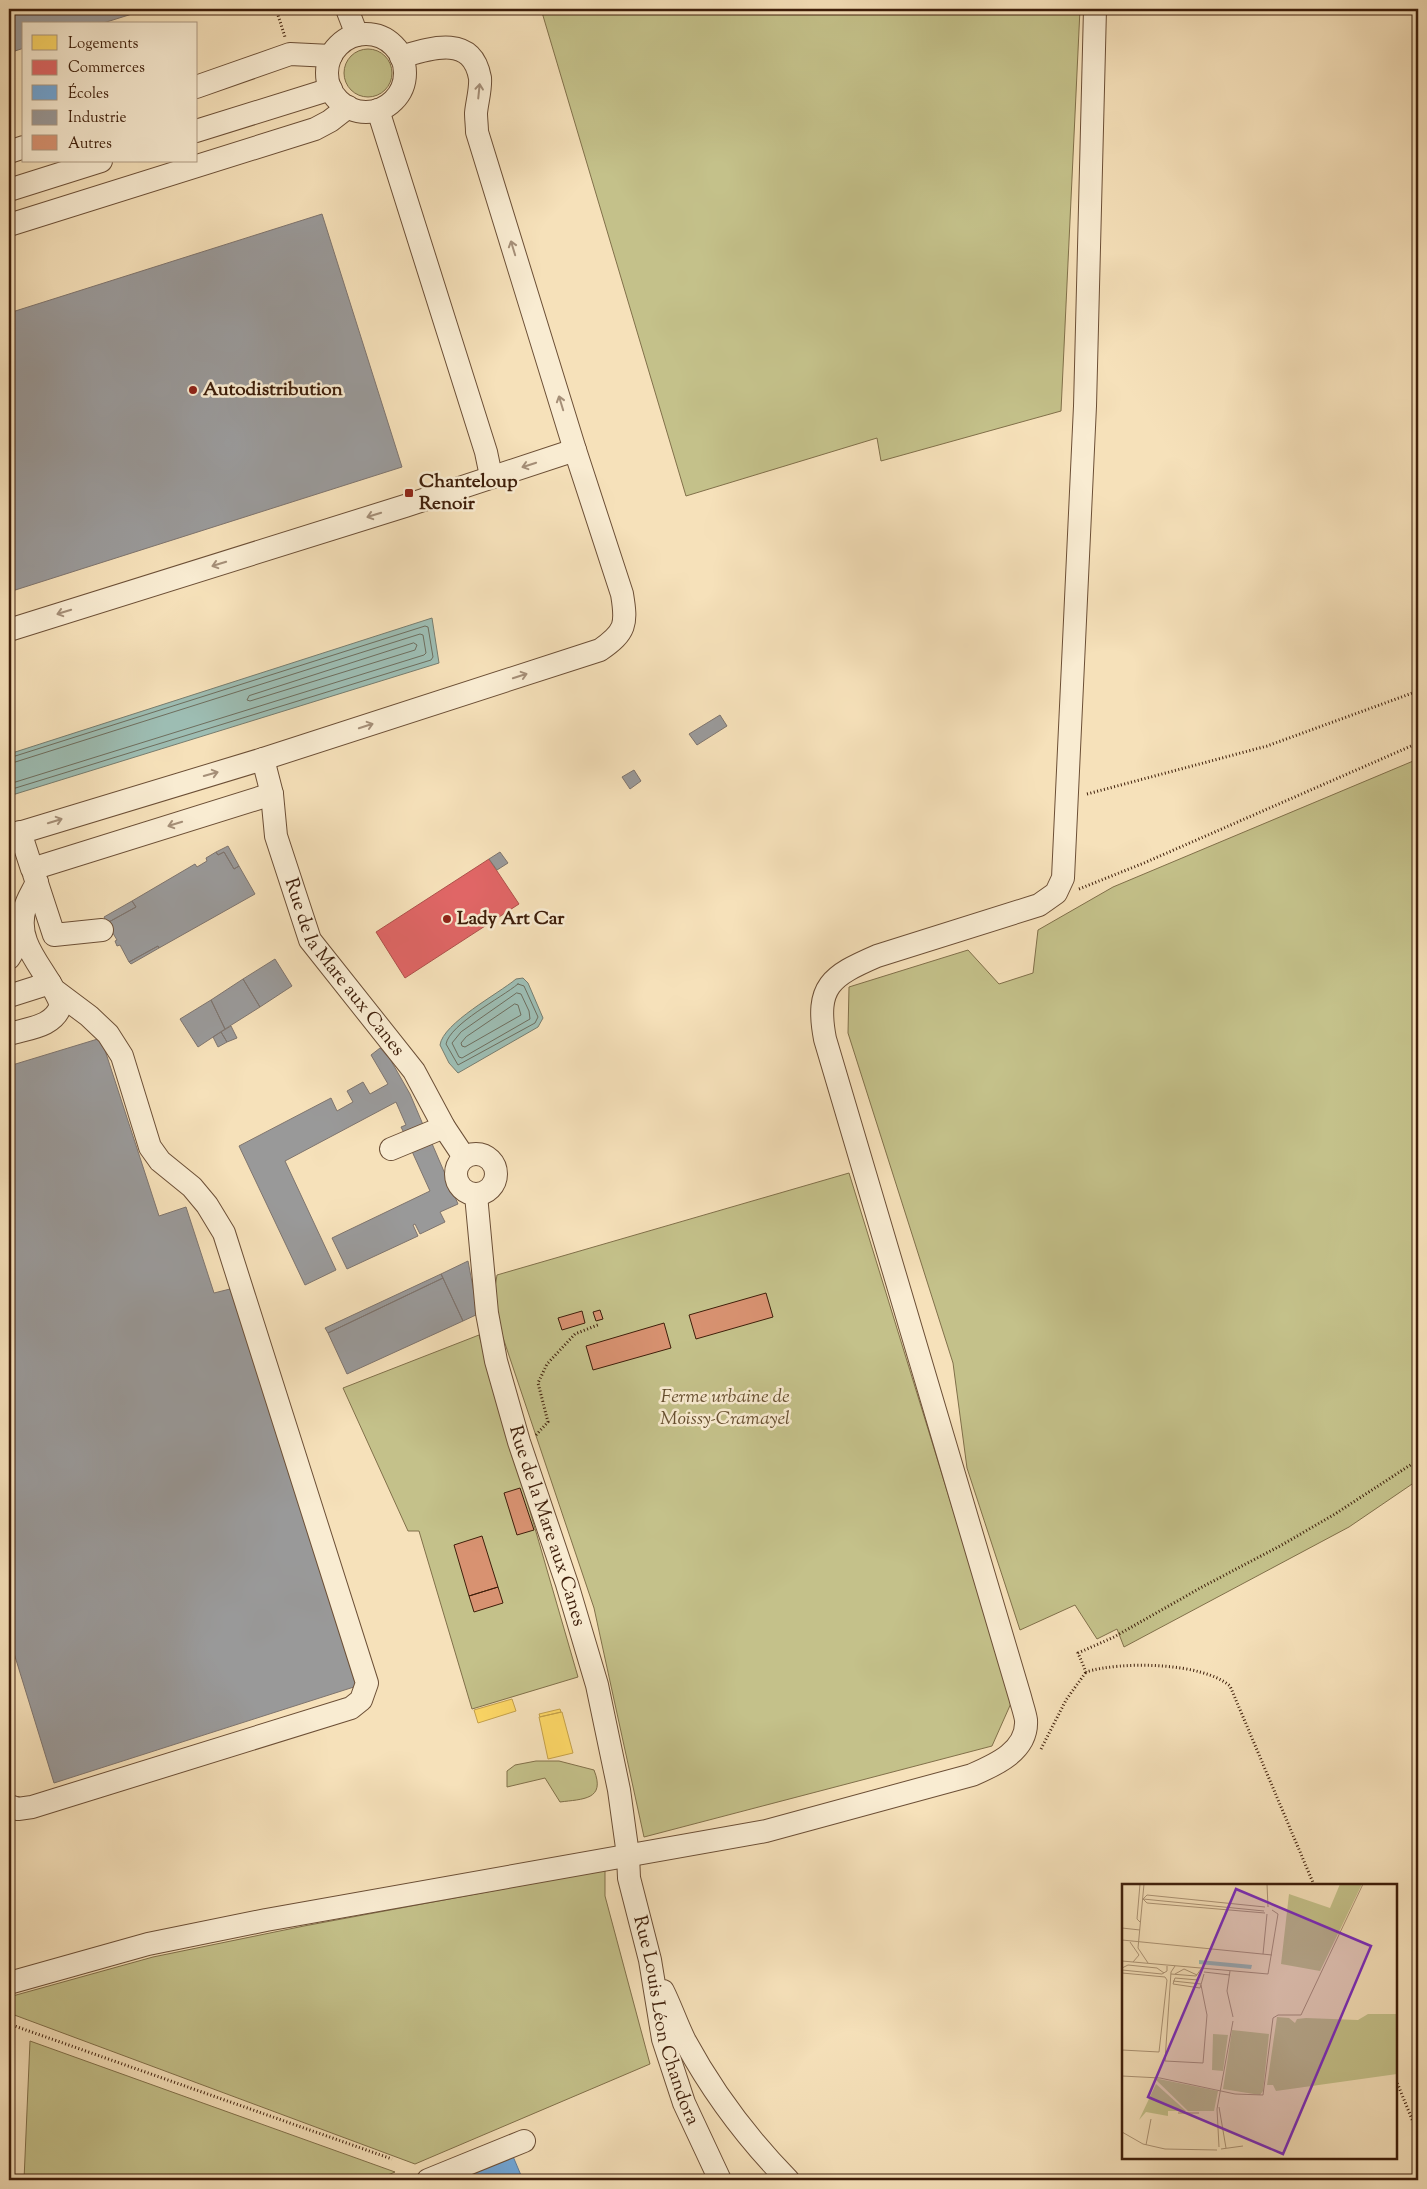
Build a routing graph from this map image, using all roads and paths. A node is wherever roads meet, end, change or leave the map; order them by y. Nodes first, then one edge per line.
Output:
1 (276, 9) edge
2 (347, 9) edge
3 (1095, 9) edge
4 (357, 35) junction
5 (290, 54) junction
6 (331, 56) junction
7 (401, 57) junction
8 (198, 86) edge
9 (332, 89) junction
10 (348, 107) junction
11 (378, 110) junction
12 (198, 130) edge
13 (22, 149) edge
14 (9, 152) edge
15 (97, 162) edge
16 (9, 190) edge
17 (9, 225) edge
18 (575, 450) junction
19 (491, 476) junction
20 (9, 630) edge
21 (1418, 691) edge
22 (1418, 743) edge
23 (263, 759) junction
24 (272, 794) junction
25 (1067, 800) junction
26 (14, 834) edge
27 (9, 852) edge
28 (34, 876) junction
29 (1074, 891) dead end
30 (102, 930) dead end
31 (9, 958) edge
32 (53, 987) junction
33 (9, 996) edge
34 (9, 1034) edge
35 (444, 1127) junction
36 (391, 1149) dead end
37 (464, 1158) junction
38 (476, 1195) junction
39 (600, 1324) dead end
40 (519, 1442) junction
41 (1418, 1460) edge
42 (9, 1806) edge
43 (628, 1855) junction
44 (1314, 1884) edge
45 (650, 1960) junction
46 (9, 1983) edge
47 (9, 2024) edge
48 (1397, 2082) edge
49 (1418, 2134) edge
50 (524, 2141) dead end
51 (392, 2159) dead end
52 (428, 2180) edge
53 (720, 2180) edge
54 (788, 2180) edge

1 - 5 path
2 - 4 street
3 - 25 street
4 - 6 street
4 - 7 street
5 - 6 street
5 - 8 street
6 - 9 street
7 - 11 street
18 -> 7 street
9 - 10 street
9 - 12 street
10 - 11 street
10 - 17 street
11 - 19 street
13 - 14 street
15 - 16 street
18 -> 19 street
23 -> 18 street
19 -> 20 street
21 - 25 path
22 - 29 path
23 - 24 street, Rue de la Mare aux Canes
26 -> 23 street
24 -> 28 street
24 - 35 street, Rue de la Mare aux Canes
25 - 43 street
26 - 28 street
27 - 31 street
28 - 30 street
28 - 32 street
32 - 33 street
32 - 34 street
32 - 42 street
35 - 36 street
35 - 37 street, Rue de la Mare aux Canes
37 - 38 street
37 - 38 street
38 - 40 street, Rue de la Mare aux Canes
39 - 40 path
40 - 43 street, Rue de la Mare aux Canes
41 - 44 path
43 - 45 street, Rue Louis Léon Chandora
43 - 46 street
45 - 53 street, Rue Louis Léon Chandora
45 - 54 street
47 - 51 path
48 - 49 path
50 - 52 street

